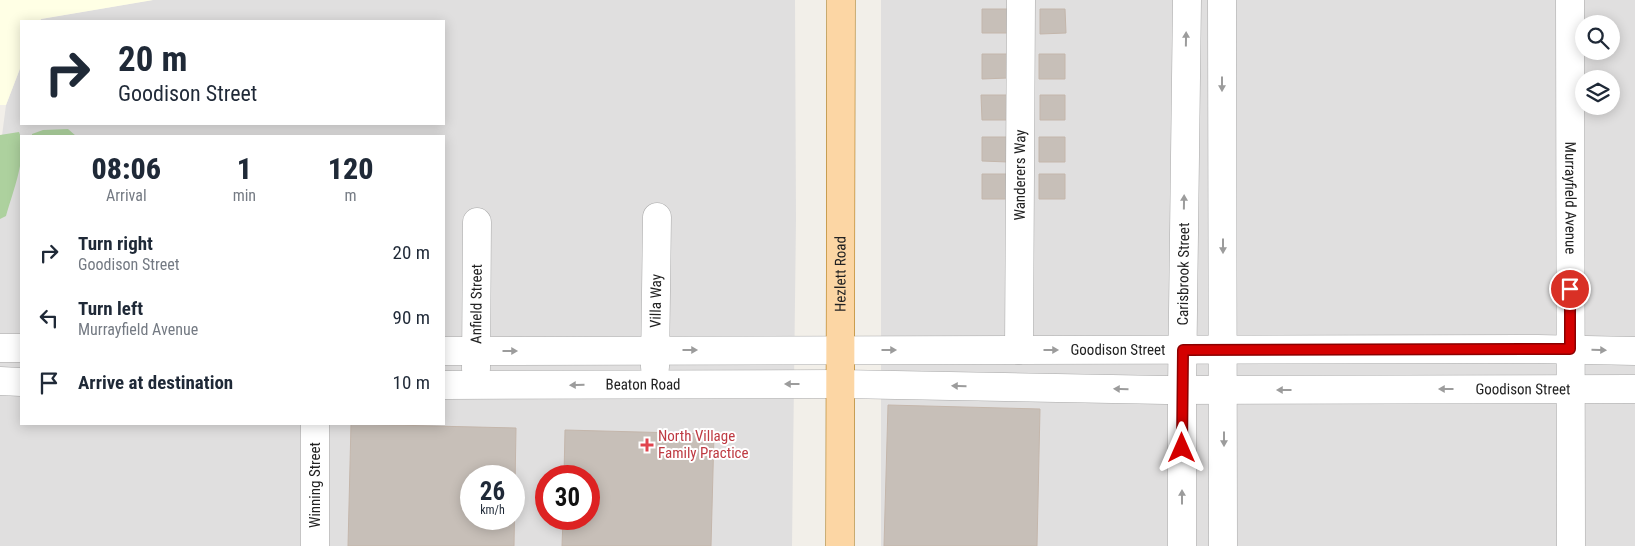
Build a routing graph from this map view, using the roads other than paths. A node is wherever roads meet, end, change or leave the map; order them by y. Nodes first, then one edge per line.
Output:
1 (841, 0) edge
2 (1021, 0) edge
3 (1187, 0) edge
4 (1222, 0) edge
5 (1570, 0) edge
6 (657, 217) dead end
7 (477, 222) dead end
8 (0, 348) edge
9 (20, 348) edge
10 (1570, 349) junction
11 (655, 350) junction
12 (840, 350) junction
13 (1019, 350) junction
14 (1183, 350) junction
15 (1223, 350) junction
16 (1635, 350) edge
17 (445, 351) edge
18 (476, 351) junction
19 (0, 381) edge
20 (20, 382) edge
21 (655, 384) junction
22 (841, 384) junction
23 (445, 385) edge
24 (476, 386) junction
25 (1570, 389) junction
26 (1182, 390) junction
27 (1224, 390) junction
28 (1635, 390) edge
29 (315, 425) edge
30 (315, 546) edge
31 (840, 546) edge
32 (1182, 546) edge
33 (1224, 546) edge
34 (1571, 546) edge

1 - 12 main road, Hezlett Road
2 - 13 street, Wanderers Way
14 -> 3 street, Carisbrook Street
4 -> 15 street
5 - 10 street, Murrayfield Avenue
6 - 11 street, Villa Way
7 - 18 street, Anfield Street
8 - 9 street
10 - 15 street, Goodison Street
10 -> 16 street, Goodison Street
10 - 25 street, Murrayfield Avenue
11 -> 12 street
18 -> 11 street
11 - 21 street, Villa Way
12 -> 13 street, Goodison Street
12 - 22 main road, Hezlett Road
13 -> 14 street, Goodison Street
14 - 15 street, Goodison Street
14 - 26 street, Carisbrook Street
15 - 27 street
17 - 18 street
18 - 24 street, Anfield Street
19 - 20 street
22 -> 21 street, Beaton Road
21 -> 24 street, Beaton Road
26 -> 22 street, Goodison Street
22 - 31 main road, Hezlett Road
23 - 24 street, Beaton Road
25 -> 27 street, Goodison Street
25 - 28 street, Goodison Street
25 - 34 street, Murrayfield Avenue
26 - 27 street, Goodison Street
32 -> 26 street, Carisbrook Street
27 -> 33 street
29 - 30 street, Winning Street

